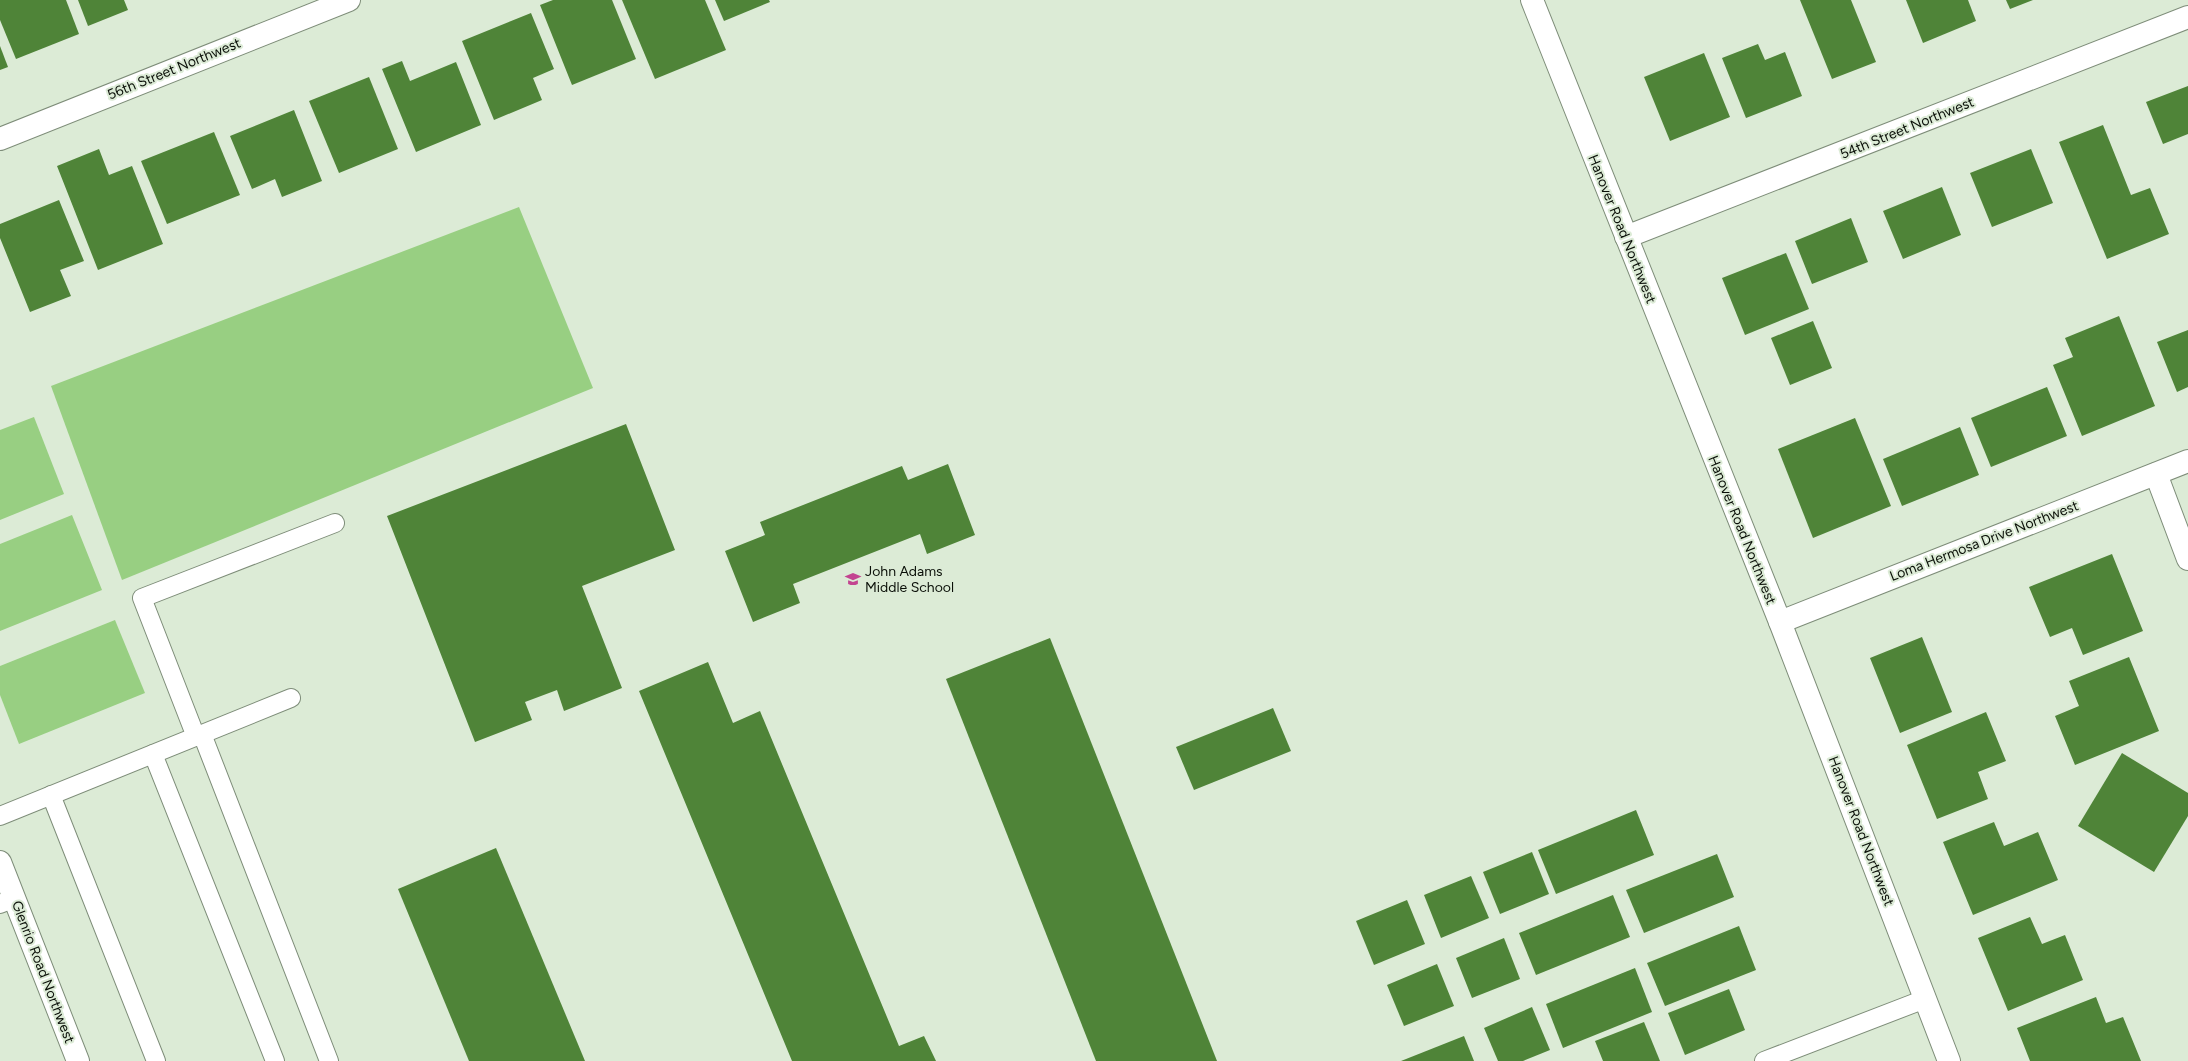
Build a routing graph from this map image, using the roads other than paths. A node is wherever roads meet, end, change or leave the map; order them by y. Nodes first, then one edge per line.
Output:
1 (349, 0) edge
2 (1532, 0) edge
3 (2188, 17) edge
4 (0, 139) edge
5 (1626, 237) junction
6 (2188, 461) edge
7 (2156, 474) junction
8 (335, 523) dead end
9 (2188, 559) edge
10 (1780, 622) junction
11 (291, 698) dead end
12 (199, 736) junction
13 (152, 754) junction
14 (51, 795) junction
15 (0, 816) edge
16 (0, 862) edge
17 (7, 901) edge
18 (1925, 999) junction
19 (78, 1061) edge
20 (156, 1061) edge
21 (275, 1061) edge
22 (329, 1061) edge
23 (1764, 1061) edge
24 (1949, 1061) edge

1 - 4 street, 56th Street Northwest
2 - 5 street, Hanover Road Northwest
3 - 5 street, 54th Street Northwest
5 - 10 street, Hanover Road Northwest
6 - 7 street, Loma Hermosa Drive Northwest
7 - 9 street
7 - 10 street, Loma Hermosa Drive Northwest
8 - 12 lane
10 - 18 street, Hanover Road Northwest
11 - 12 lane
12 - 13 lane
12 - 22 lane
13 - 14 lane
13 - 21 lane
14 - 15 lane
14 - 20 lane
16 - 17 street, Glenrio Road Northwest
17 - 19 street, Glenrio Road Northwest
18 - 23 lane
18 - 24 street, Hanover Road Northwest

